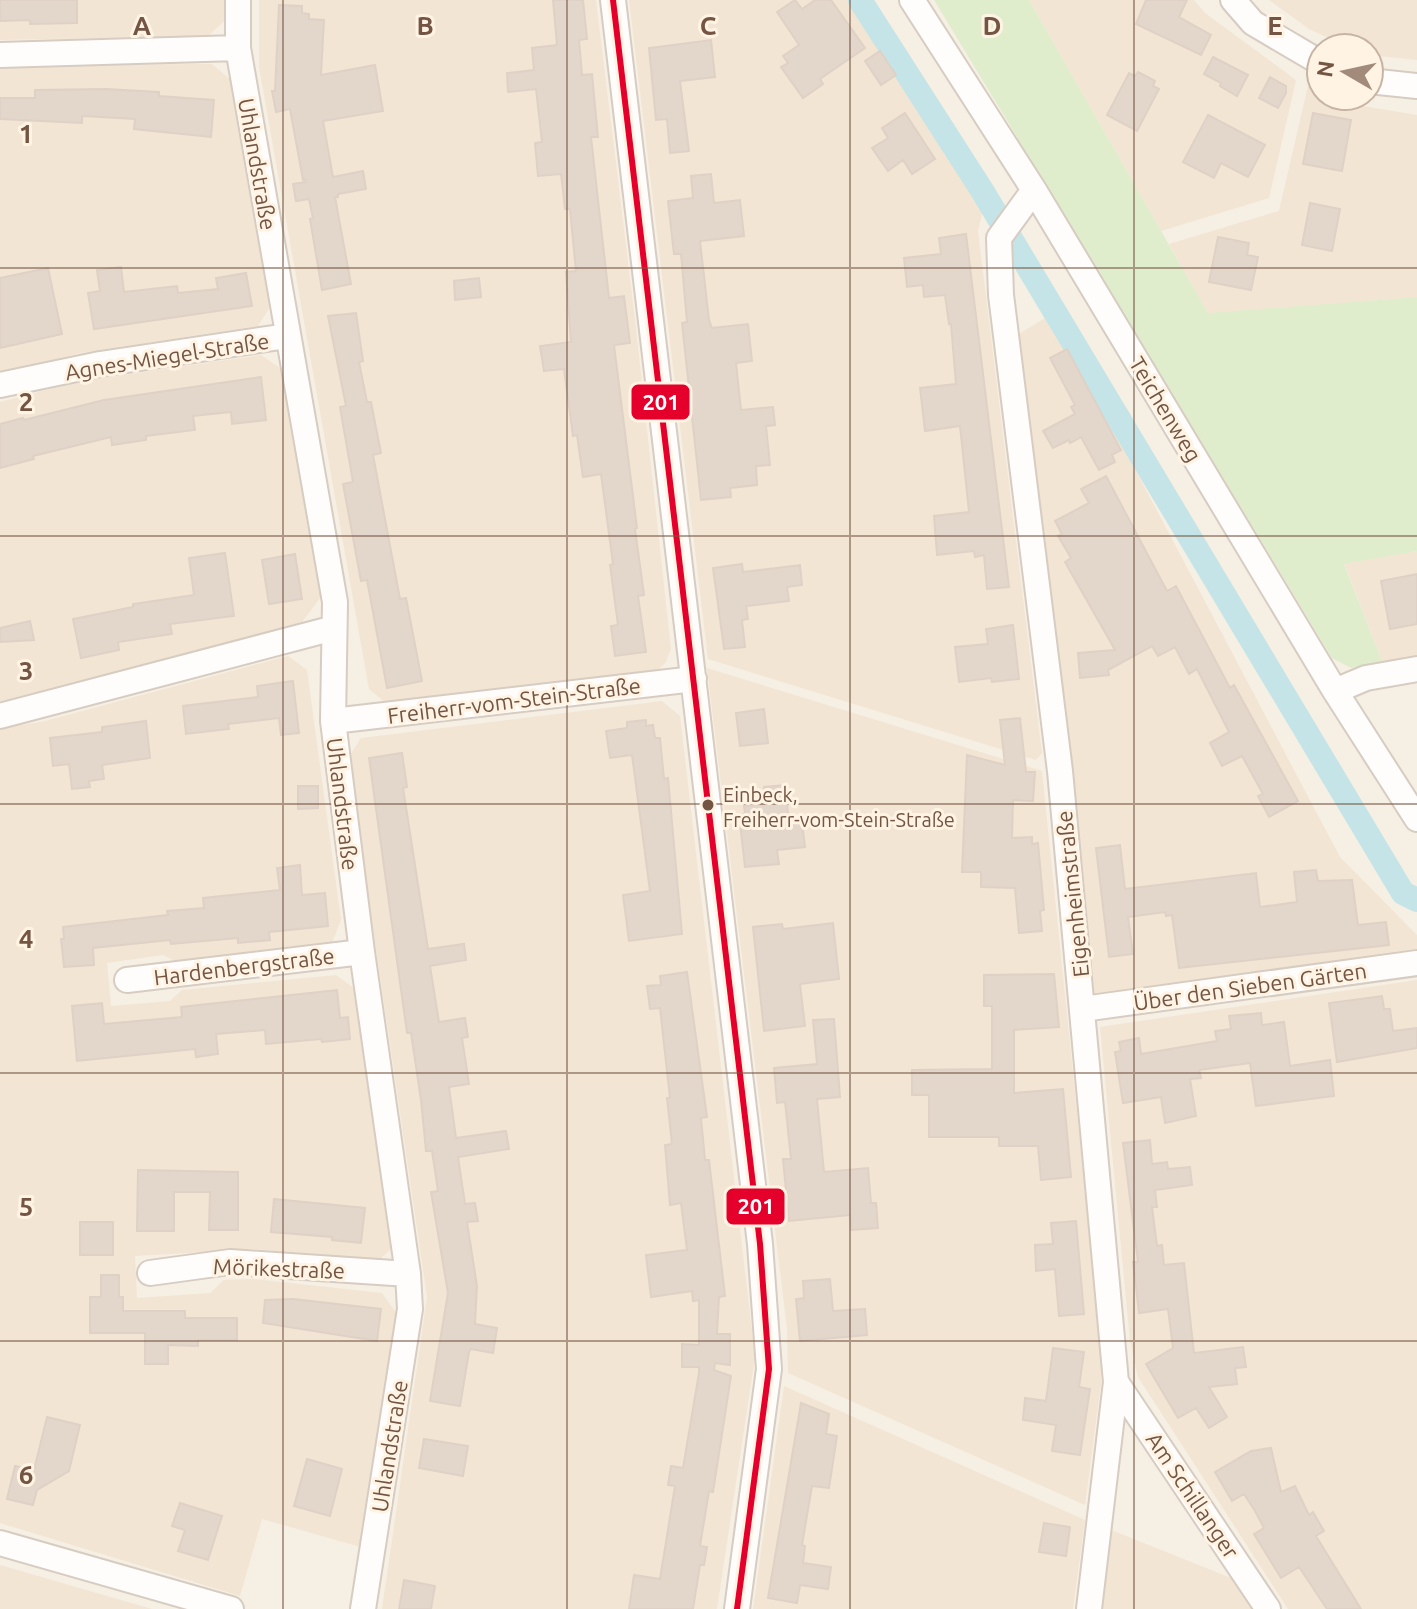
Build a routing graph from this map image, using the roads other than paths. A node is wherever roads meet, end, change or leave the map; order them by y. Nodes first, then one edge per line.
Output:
1 (238, 0) edge
2 (613, 0) edge
3 (912, 0) edge
4 (1233, 0) edge
5 (238, 48) junction
6 (1305, 54) edge
7 (0, 55) edge
8 (1385, 83) edge
9 (1417, 86) edge
10 (1033, 190) junction
11 (287, 336) junction
12 (0, 385) edge
13 (334, 628) junction
14 (1417, 669) edge
15 (694, 679) junction
16 (1335, 691) junction
17 (0, 716) edge
18 (333, 721) junction
19 (1417, 819) edge
20 (362, 952) junction
21 (1417, 963) edge
22 (127, 980) dead end
23 (1083, 1009) junction
24 (150, 1273) dead end
25 (408, 1274) junction
26 (1116, 1382) junction
27 (0, 1543) edge
28 (231, 1609) edge
29 (363, 1609) edge
30 (737, 1609) edge
31 (1089, 1609) edge
32 (1268, 1609) edge

1 - 5 street, Uhlandstraße
2 - 15 street
3 - 10 street, Teichenweg
4 - 6 street
5 - 7 street
5 - 11 street, Uhlandstraße
8 - 9 street
10 - 16 street, Teichenweg
10 - 23 street, Eigenheimstraße
11 - 12 street, Agnes-Miegel-Straße
11 - 13 street, Uhlandstraße
13 - 17 street
13 - 18 street, Uhlandstraße
14 - 16 street
15 - 18 street, Freiherr-vom-Stein-Straße
15 - 30 street
16 - 19 street, Teichenweg
18 - 20 street, Uhlandstraße
20 - 22 street, Hardenbergstraße
20 - 25 street, Uhlandstraße
21 - 23 street, Über den Sieben Gärten
23 - 26 street, Eigenheimstraße
24 - 25 street, Mörikestraße
25 - 29 street, Uhlandstraße
26 - 31 street, Eigenheimstraße
26 - 32 street, Am Schillanger
27 - 28 street

